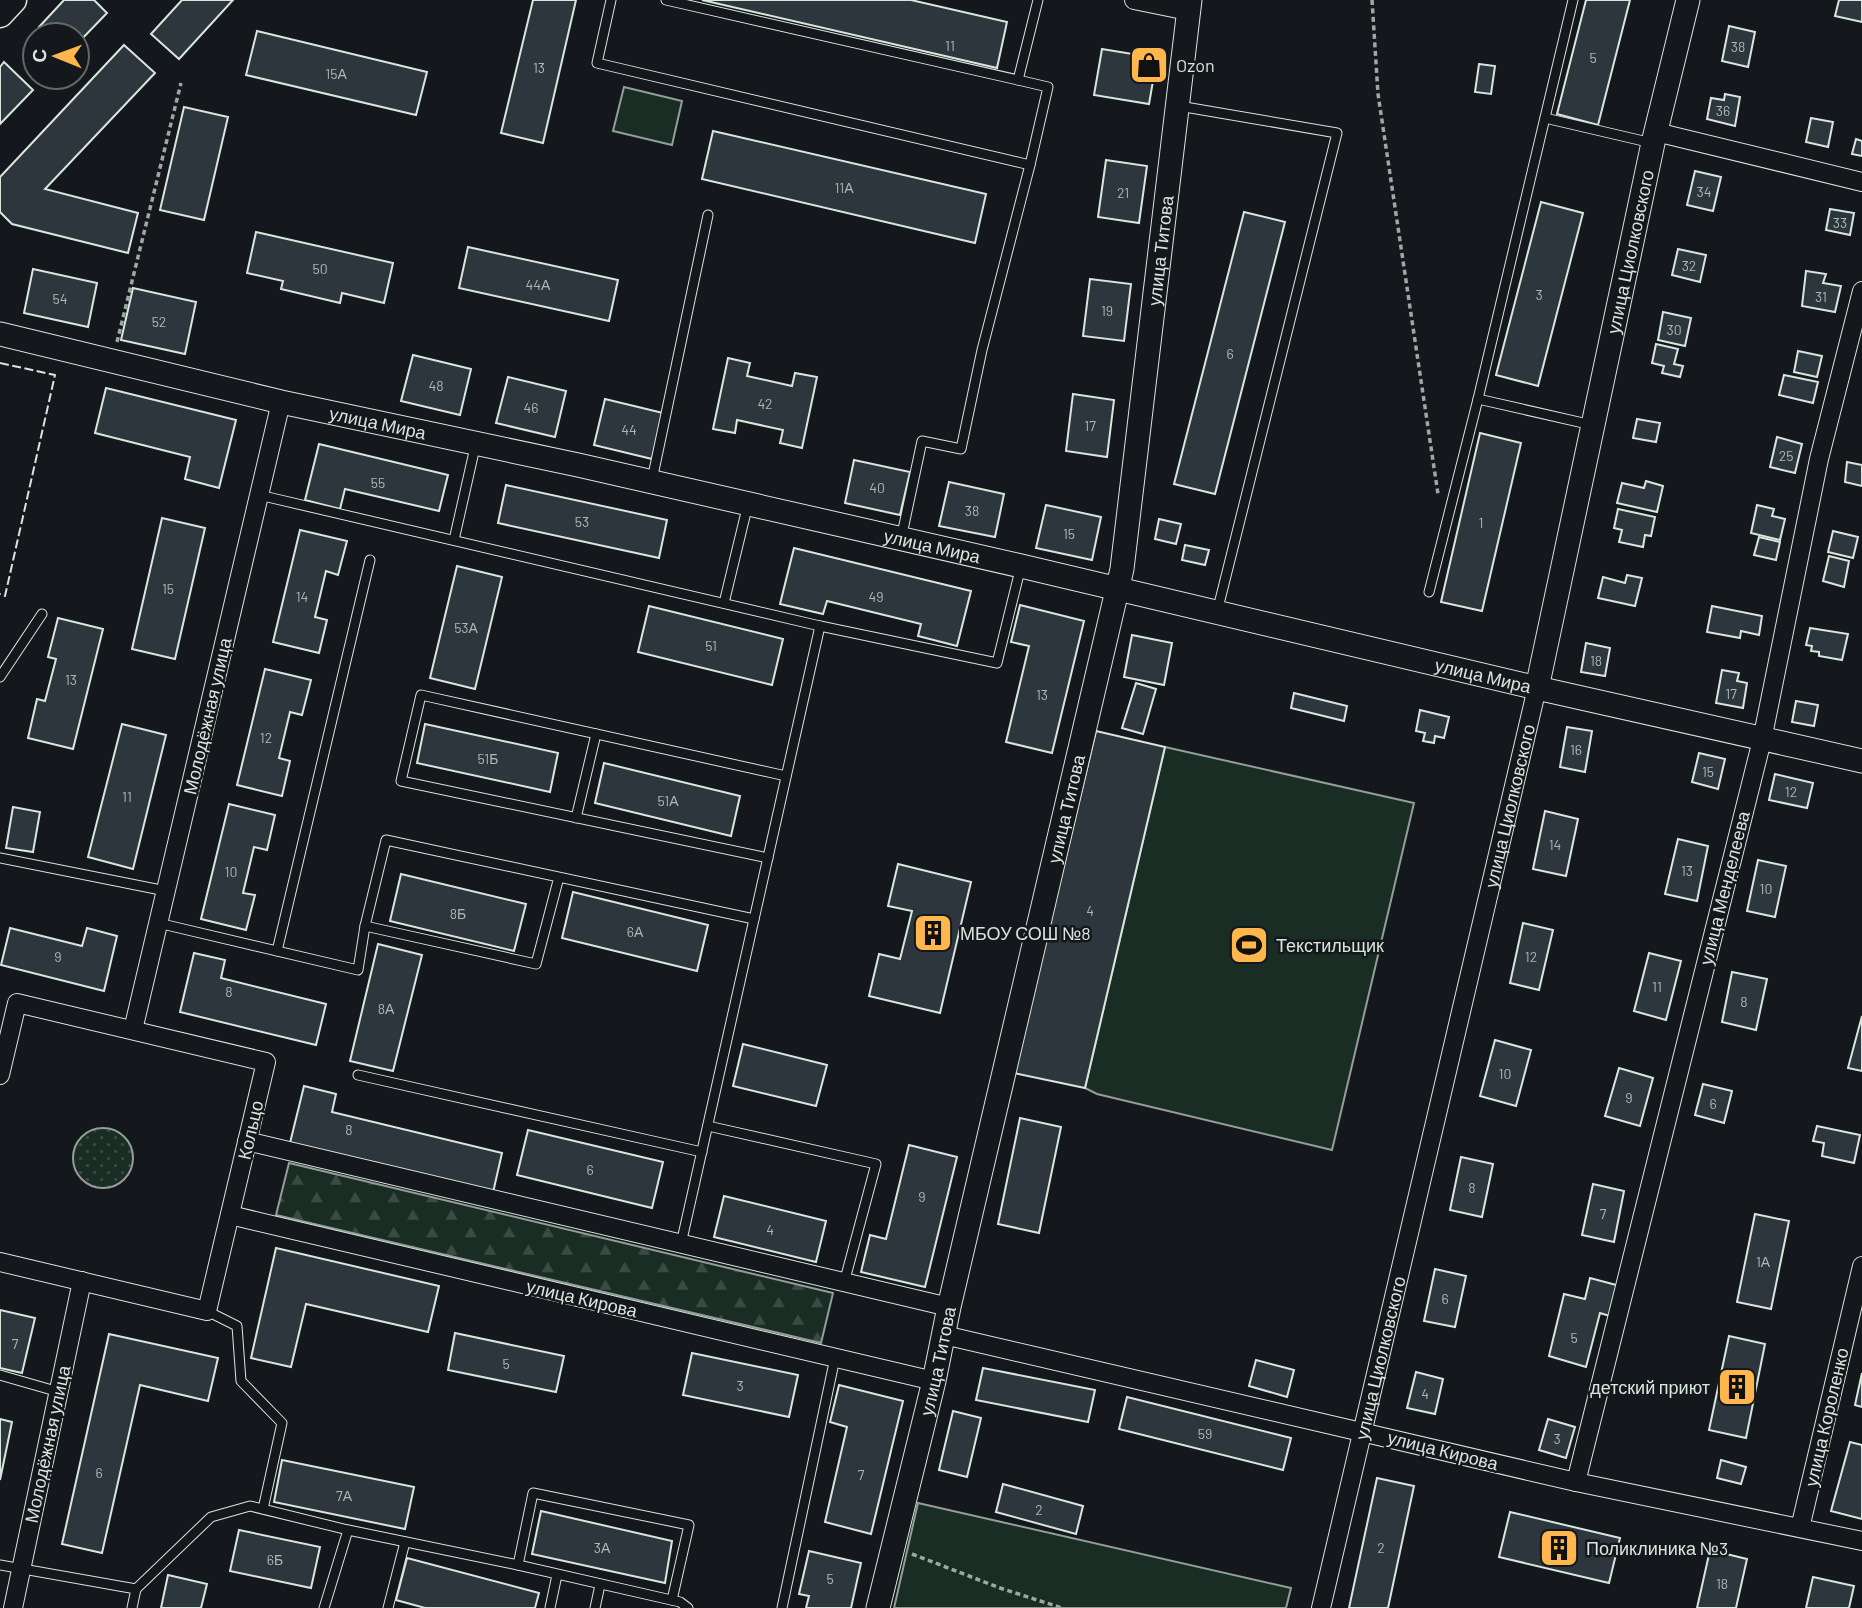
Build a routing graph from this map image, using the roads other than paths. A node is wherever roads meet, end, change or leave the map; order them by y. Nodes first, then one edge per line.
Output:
1 (13, 0) edge
2 (611, 0) edge
3 (666, 0) edge
4 (1038, 0) edge
5 (1134, 0) edge
6 (1573, 0) edge
7 (1688, 0) edge
8 (1189, 6) edge
9 (0, 14) edge
10 (1018, 80) junction
11 (1177, 106) junction
12 (1545, 118) junction
13 (1655, 138) junction
14 (1030, 165) junction
15 (1862, 182) edge
16 (708, 215) dead end
17 (1862, 291) edge
18 (0, 334) edge
19 (1478, 400) junction
20 (281, 402) junction
21 (1593, 426) junction
22 (476, 443) junction
23 (652, 482) junction
24 (259, 495) junction
25 (748, 504) junction
26 (901, 539) junction
27 (454, 540) junction
28 (370, 560) dead end
29 (1021, 566) junction
30 (1118, 589) junction
31 (1429, 592) dead end
32 (724, 603) junction
33 (1217, 612) junction
34 (42, 614) dead end
35 (820, 625) junction
36 (5, 661) edge
37 (0, 677) edge
38 (1537, 688) junction
39 (596, 734) junction
40 (1762, 740) junction
41 (1862, 761) edge
42 (786, 776) junction
43 (576, 818) junction
44 (0, 858) edge
45 (768, 858) junction
46 (559, 877) junction
47 (166, 891) junction
48 (754, 919) junction
49 (158, 923) junction
50 (365, 926) junction
51 (277, 951) junction
52 (133, 1030) junction
53 (0, 1075) edge
54 (358, 1075) dead end
55 (708, 1126) junction
56 (247, 1141) junction
57 (702, 1152) junction
58 (230, 1215) junction
59 (681, 1244) junction
60 (0, 1262) edge
61 (1862, 1266) edge
62 (82, 1281) junction
63 (845, 1283) junction
64 (948, 1307) junction
65 (207, 1311) junction
66 (944, 1335) junction
67 (835, 1358) junction
68 (0, 1375) edge
69 (933, 1381) junction
70 (58, 1392) junction
71 (1362, 1431) junction
72 (1576, 1482) junction
73 (264, 1509) junction
74 (1800, 1528) junction
75 (348, 1530) junction
76 (1862, 1541) edge
77 (405, 1542) junction
78 (0, 1565) edge
79 (518, 1565) junction
80 (21, 1569) junction
81 (557, 1575) junction
82 (600, 1585) junction
83 (136, 1589) junction
84 (672, 1600) junction
85 (13, 1608) edge
86 (132, 1608) edge
87 (324, 1608) edge
88 (388, 1608) edge
89 (550, 1608) edge
90 (595, 1608) edge
91 (688, 1608) edge
92 (782, 1608) edge
93 (878, 1608) edge
94 (1321, 1608) edge

1 - 9 main road
2 - 14 lane
3 - 10 lane
4 - 10 lane
5 - 8 street
6 - 12 lane
7 - 13 street, улица Циолковского
8 - 11 street, улица Титова
10 - 14 lane
11 - 30 street, улица Титова
11 - 33 lane
12 - 13 lane
12 - 19 lane
13 - 15 street
13 - 21 street, улица Циолковского
14 - 26 lane
16 - 23 lane
17 - 40 street, улица Менделеева
18 - 20 street, улица Мира
19 - 21 lane
19 - 31 lane
20 - 22 street, улица Мира
20 - 24 street, Молодёжная улица
21 - 38 street, улица Циолковского
22 - 23 street, улица Мира
22 - 27 lane
23 - 25 street, улица Мира
24 - 27 lane
24 - 47 street, Молодёжная улица
25 - 26 street, улица Мира
25 - 32 lane
26 - 29 street, улица Мира
27 - 32 lane
28 - 51 lane
29 - 30 street, улица Мира
29 - 35 lane
30 - 33 street, улица Мира
30 - 64 street, улица Титова
32 - 35 lane
33 - 38 street, улица Мира
34 - 36 lane
35 - 42 lane
36 - 37 lane
38 - 40 street, улица Мира
38 - 71 street, улица Циолковского
39 - 42 lane
39 - 43 lane
39 - 43 lane
40 - 41 street, улица Мира
40 - 72 street, улица Менделеева
42 - 45 lane
43 - 45 lane
44 - 47 lane
45 - 48 lane
46 - 48 lane
46 - 50 lane
46 - 50 lane
47 - 49 street, Молодёжная улица
48 - 55 lane
49 - 51 lane
49 - 52 street, Молодёжная улица
50 - 51 lane
52 - 53 street, Кольцо
52 - 56 street, Кольцо
54 - 57 lane
55 - 57 lane
55 - 63 lane
56 - 58 street, Кольцо
56 - 59 street
57 - 59 lane
58 - 65 street, Кольцо
58 - 67 street, улица Кирова
59 - 63 street
60 - 62 street
61 - 74 street, улица Короленко
62 - 65 street
62 - 70 street, Молодёжная улица
63 - 64 street
64 - 66 street, улица Титова
65 - 73 lane
66 - 69 street, улица Титова
66 - 71 street, улица Кирова
67 - 69 street, улица Кирова
67 - 92 lane
68 - 70 lane
69 - 93 street, улица Титова
70 - 80 street, Молодёжная улица
71 - 72 street, улица Кирова
71 - 94 street, улица Циолковского
72 - 74 street, улица Кирова
73 - 75 lane
73 - 83 lane
74 - 76 street, улица Кирова
75 - 77 lane
75 - 87 lane
77 - 79 lane
77 - 88 lane
78 - 80 lane
79 - 81 lane
79 - 84 lane
80 - 83 lane
80 - 85 street, Молодёжная улица
81 - 82 lane
81 - 89 lane
82 - 84 lane
82 - 90 lane
83 - 86 lane
84 - 91 lane

